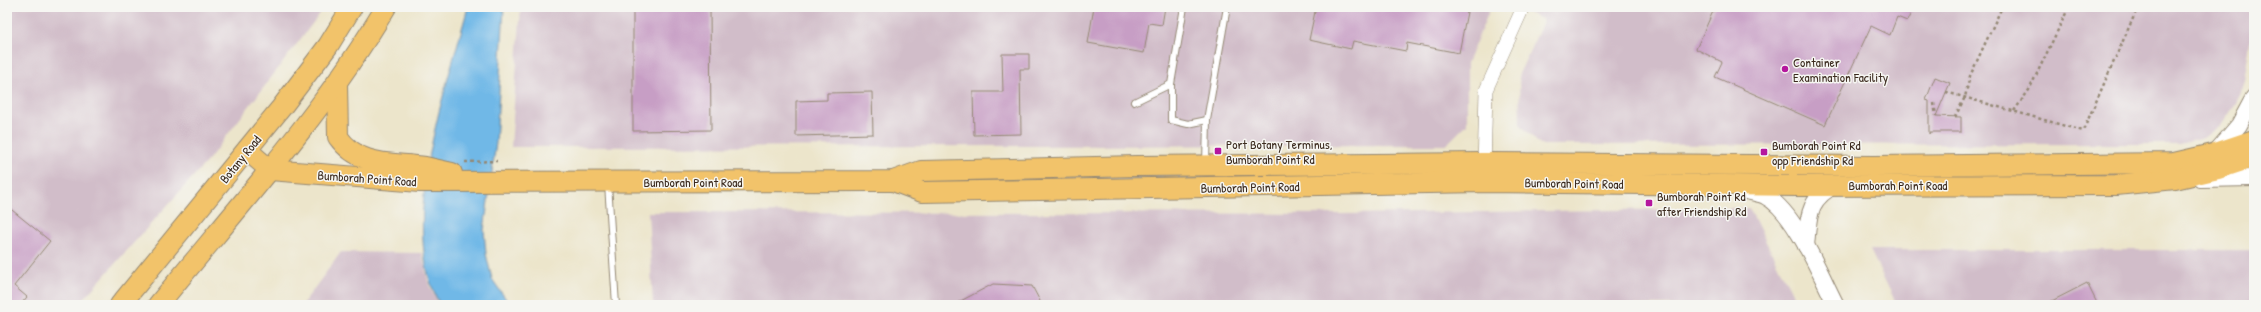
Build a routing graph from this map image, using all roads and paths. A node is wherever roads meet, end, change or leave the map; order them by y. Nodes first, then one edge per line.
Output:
1 (352, 7) edge
2 (386, 7) edge
3 (1184, 7) edge
4 (1227, 7) edge
5 (2002, 7) edge
6 (2069, 7) edge
7 (2138, 7) edge
8 (1521, 12) dead end
9 (337, 83) junction
10 (1171, 84) junction
11 (1946, 92) dead end
12 (1965, 97) junction
13 (2254, 97) edge
14 (1134, 102) dead end
15 (1934, 103) dead end
16 (2014, 111) junction
17 (1936, 116) dead end
18 (1955, 117) dead end
19 (1207, 120) junction
20 (2254, 140) edge
21 (247, 150) junction
22 (2214, 154) junction
23 (2254, 158) edge
24 (1206, 165) junction
25 (1137, 166) junction
26 (1874, 166) junction
27 (270, 170) junction
28 (1484, 172) junction
29 (423, 174) junction
30 (2254, 178) edge
31 (2176, 179) junction
32 (892, 181) junction
33 (608, 182) junction
34 (1726, 185) junction
35 (1835, 185) junction
36 (1138, 189) junction
37 (1806, 246) junction
38 (120, 305) edge
39 (158, 305) edge
40 (616, 305) edge
41 (1836, 305) edge

1 - 21 main road, Botany Road
2 - 9 main road
3 - 10 lane
4 - 19 lane
5 - 12 path
6 - 16 path
7 - 16 path
8 - 28 street
9 - 27 main road
9 - 29 main road, Bumborah Point Road
10 - 14 lane
10 - 19 lane
11 - 12 path
12 - 16 path
12 - 18 path
13 - 22 street
15 - 17 path
19 - 24 lane
20 - 22 main road, Bumborah Point Road
21 - 27 main road
21 - 38 main road, Botany Road
22 - 26 main road, Bumborah Point Road
23 - 31 main road, Bumborah Point Road
24 - 25 main road, Bumborah Point Road
24 - 28 main road, Bumborah Point Road
25 - 32 main road, Bumborah Point Road
25 - 36 street
26 - 28 main road, Bumborah Point Road
26 - 35 street
27 - 29 main road, Bumborah Point Road
27 - 39 main road
28 - 34 main road, Bumborah Point Road
28 - 36 main road, Bumborah Point Road
29 - 33 main road, Bumborah Point Road
30 - 31 street
31 - 35 main road, Bumborah Point Road
32 - 33 main road, Bumborah Point Road
32 - 36 main road, Bumborah Point Road
33 - 40 lane
34 - 35 main road, Bumborah Point Road
34 - 37 street
35 - 37 street
37 - 41 street

